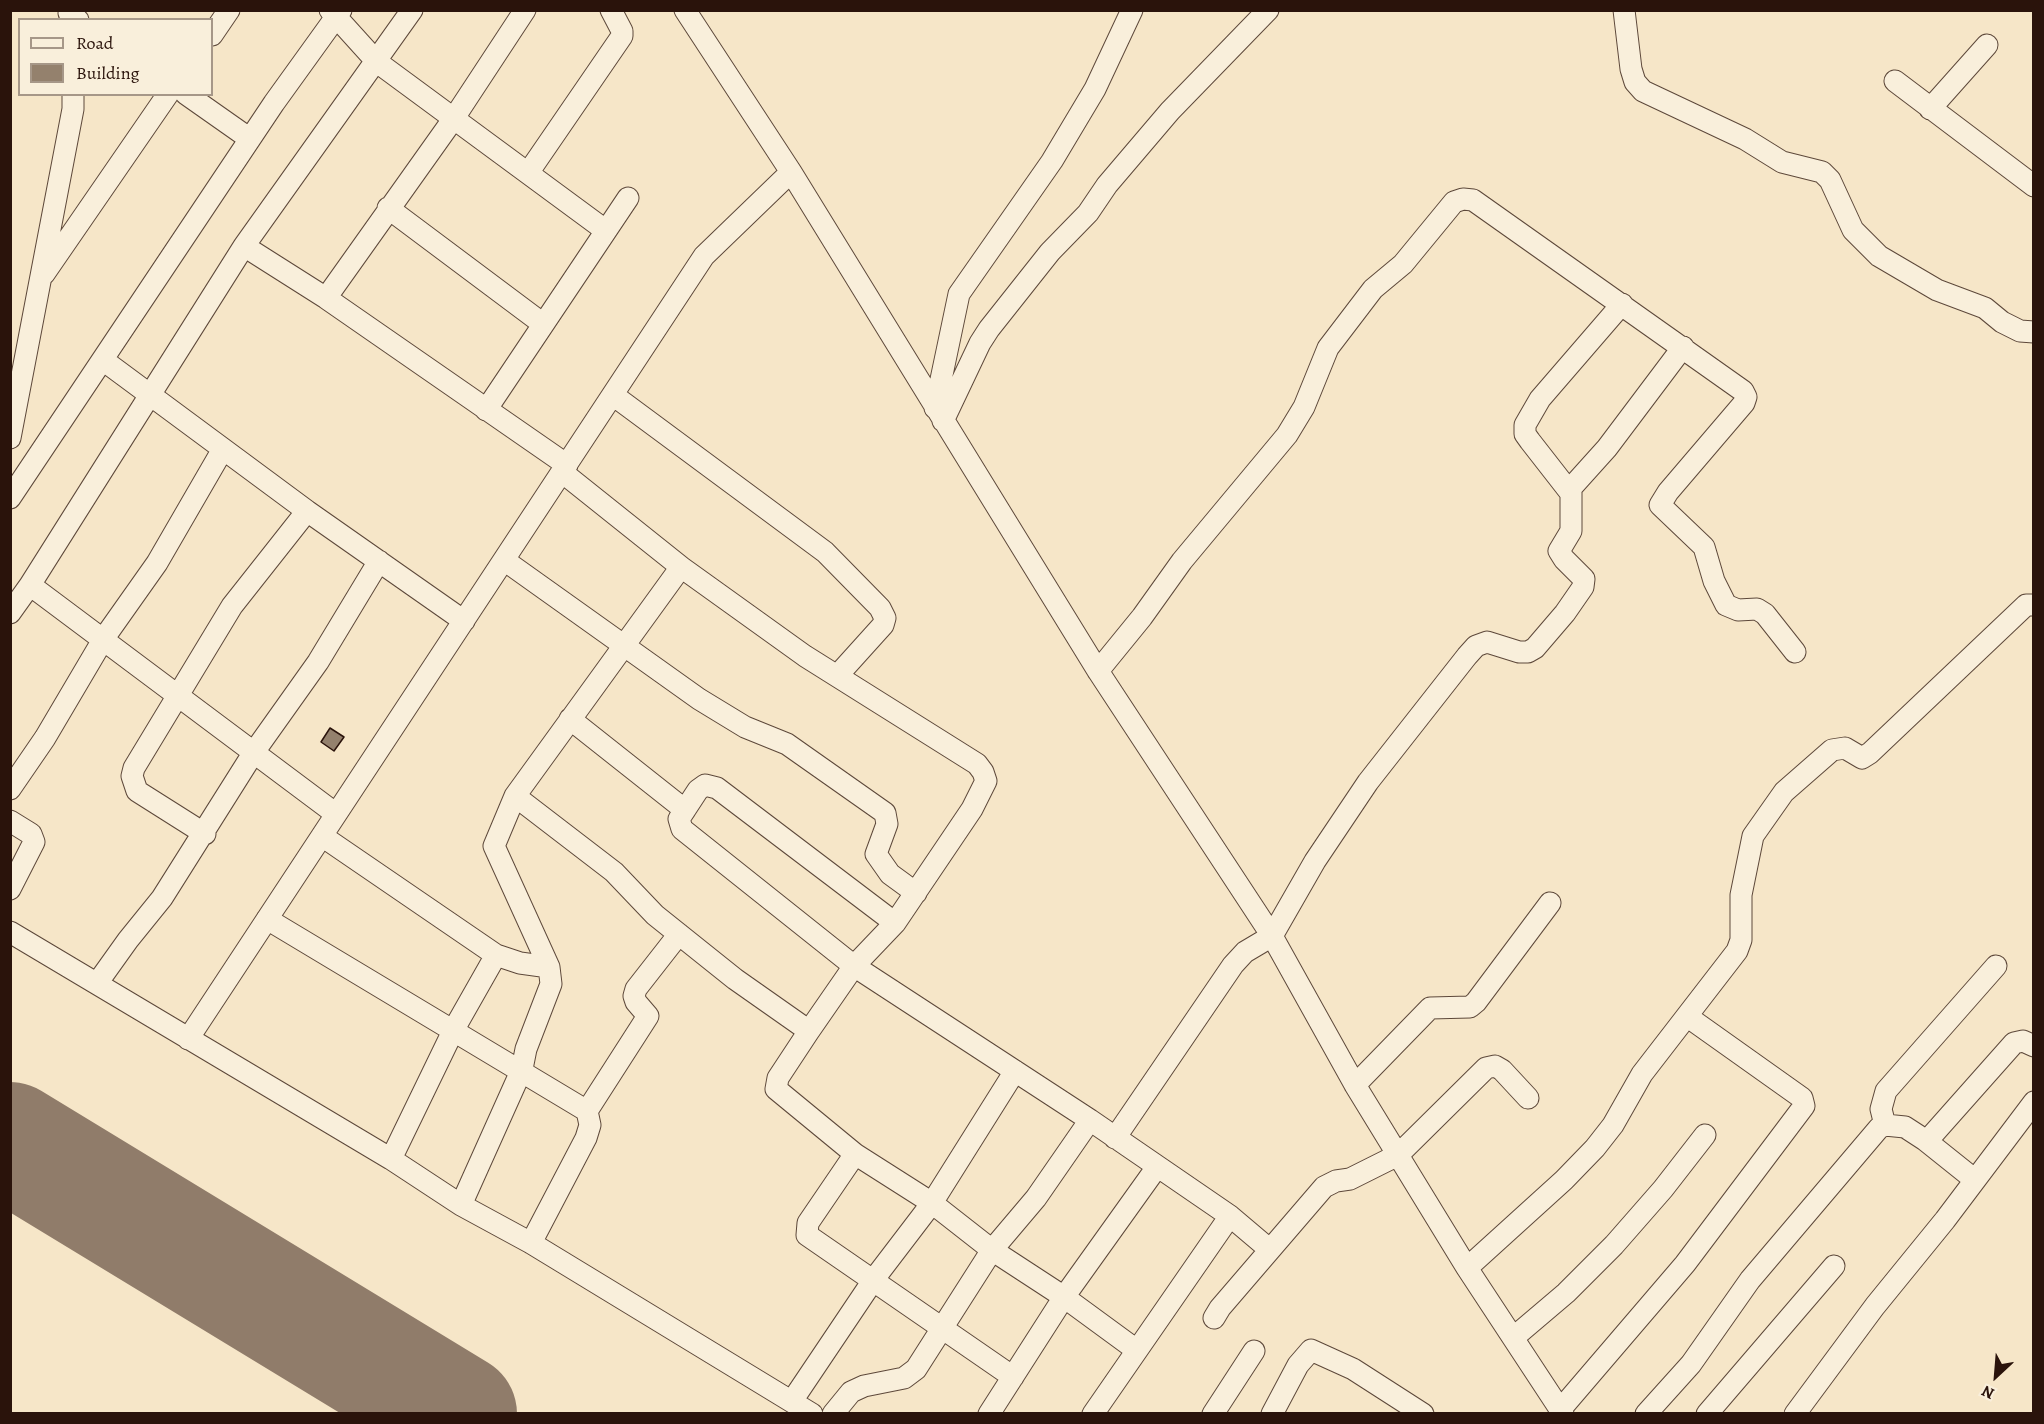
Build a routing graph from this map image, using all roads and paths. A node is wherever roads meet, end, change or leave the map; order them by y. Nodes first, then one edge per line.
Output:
1 (229, 10) edge
2 (412, 10) edge
3 (525, 10) edge
4 (611, 10) edge
5 (685, 10) edge
6 (1132, 10) edge
7 (1268, 10) edge
8 (1624, 10) edge
9 (336, 12) edge
10 (213, 34) edge
11 (1987, 45) dead end
12 (377, 62) junction
13 (1895, 81) dead end
14 (73, 96) edge
15 (167, 96) edge
16 (189, 96) edge
17 (1930, 109) junction
18 (454, 118) junction
19 (250, 139) junction
20 (791, 172) junction
21 (528, 173) junction
22 (2030, 175) edge
23 (628, 198) dead end
24 (388, 208) junction
25 (605, 230) junction
26 (244, 246) junction
27 (41, 278) junction
28 (326, 298) junction
29 (1622, 304) junction
30 (543, 324) junction
31 (2034, 332) edge
32 (1683, 347) junction
33 (103, 360) junction
34 (613, 395) junction
35 (150, 396) junction
36 (486, 410) junction
37 (939, 415) junction
38 (10, 438) edge
39 (223, 449) junction
40 (564, 469) junction
41 (1569, 491) junction
42 (10, 498) edge
43 (307, 511) junction
44 (504, 560) junction
45 (379, 561) junction
46 (681, 567) junction
47 (30, 585) junction
48 (2034, 605) edge
49 (10, 613) edge
50 (464, 621) junction
51 (105, 638) junction
52 (624, 644) junction
53 (1795, 652) dead end
54 (1098, 671) junction
55 (837, 676) junction
56 (177, 697) junction
57 (570, 719) junction
58 (254, 752) junction
59 (10, 789) edge
60 (515, 796) junction
61 (685, 810) junction
62 (336, 814) junction
63 (10, 821) edge
64 (205, 834) junction
65 (322, 836) junction
66 (10, 889) edge
67 (916, 892) junction
68 (1551, 903) dead end
69 (267, 919) junction
70 (895, 923) junction
71 (10, 932) edge
72 (679, 934) junction
73 (1272, 936) junction
74 (496, 955) junction
75 (549, 966) junction
76 (854, 966) junction
77 (1996, 966) dead end
78 (98, 982) junction
79 (1688, 1017) junction
80 (454, 1029) junction
81 (809, 1031) junction
82 (188, 1039) junction
83 (2034, 1046) edge
84 (522, 1070) junction
85 (1015, 1071) junction
86 (1355, 1085) junction
87 (1528, 1098) dead end
88 (2034, 1102) edge
89 (587, 1110) junction
90 (1090, 1120) junction
91 (1885, 1125) junction
92 (1705, 1135) dead end
93 (1115, 1138) junction
94 (1927, 1141) junction
95 (855, 1154) junction
96 (1398, 1155) junction
97 (391, 1159) junction
98 (1157, 1167) junction
99 (1975, 1180) junction
100 (932, 1203) junction
101 (461, 1205) junction
102 (1230, 1216) junction
103 (531, 1243) junction
104 (1269, 1249) junction
105 (992, 1250) junction
106 (1834, 1266) dead end
107 (1467, 1268) junction
108 (874, 1279) junction
109 (1064, 1297) junction
110 (1214, 1318) dead end
111 (944, 1328) junction
112 (1513, 1338) junction
113 (1135, 1349) junction
114 (1254, 1351) dead end
115 (1013, 1377) junction
116 (792, 1401) junction
117 (1561, 1412) edge
118 (812, 1413) edge
119 (833, 1413) edge
120 (989, 1413) edge
121 (1093, 1413) edge
122 (1213, 1413) edge
123 (1272, 1413) edge
124 (1423, 1413) edge
125 (1646, 1413) edge
126 (1707, 1413) edge
127 (1795, 1413) edge

1 - 10 street
2 - 12 street
3 - 18 street
4 - 21 street
5 - 20 street
6 - 37 street
7 - 37 street
8 - 31 street
9 - 12 street
9 - 19 street
11 - 17 street
12 - 18 street
12 - 26 street
13 - 17 street
14 - 27 street
15 - 27 street
16 - 19 street
17 - 22 street
18 - 21 street
18 - 24 street
19 - 33 street
20 - 34 street
20 - 37 street
21 - 25 street
23 - 25 street
24 - 28 street
24 - 30 street
25 - 30 street
26 - 28 street
26 - 35 street
27 - 38 street
28 - 36 street
29 - 32 street
29 - 41 street
29 - 54 street
30 - 36 street
32 - 41 street
32 - 53 street
33 - 35 street
33 - 42 street
34 - 40 street
34 - 55 street
35 - 39 street
35 - 47 street
36 - 40 street
37 - 54 street
39 - 43 street
39 - 51 street
40 - 44 street
40 - 46 street
41 - 73 street
43 - 45 street
43 - 56 street
44 - 50 street
44 - 52 street
45 - 50 street
45 - 58 street
46 - 52 street
46 - 55 street
47 - 49 street
47 - 51 street
48 - 79 street
50 - 62 street
51 - 56 street
51 - 59 street
52 - 57 street
52 - 67 street
54 - 73 street
55 - 67 street
56 - 58 street
56 - 64 street
57 - 60 street
57 - 61 street
58 - 62 street
58 - 64 street
60 - 72 street
60 - 75 street
61 - 70 street
61 - 76 street
62 - 65 street
63 - 66 street
64 - 78 street
65 - 69 street
65 - 74 street
67 - 70 street
68 - 86 street
69 - 80 street
69 - 82 street
70 - 76 street
71 - 78 street
72 - 81 street
72 - 89 street
73 - 86 street
73 - 93 street
74 - 75 street
74 - 80 street
75 - 84 street
76 - 81 street
76 - 85 street
77 - 91 street
78 - 82 street
79 - 107 street
79 - 117 street
80 - 84 street
80 - 97 street
81 - 95 street
82 - 97 street
83 - 94 street
84 - 89 street
84 - 101 street
85 - 90 street
85 - 100 street
86 - 96 street
87 - 96 street
88 - 99 street
89 - 103 street
90 - 93 street
90 - 105 street
91 - 94 street
91 - 125 street
92 - 112 street
93 - 98 street
94 - 99 street
95 - 100 street
95 - 108 street
96 - 104 street
96 - 107 street
97 - 101 street
98 - 102 street
98 - 109 street
99 - 127 street
100 - 105 street
100 - 108 street
101 - 103 street
102 - 104 street
102 - 113 street
103 - 116 street
104 - 110 street
105 - 109 street
105 - 111 street
106 - 126 street
107 - 112 street
108 - 111 street
108 - 116 street
109 - 113 street
109 - 115 street
111 - 115 street
111 - 119 street
112 - 117 street
113 - 121 street
114 - 122 street
115 - 120 street
116 - 118 street
123 - 124 street

